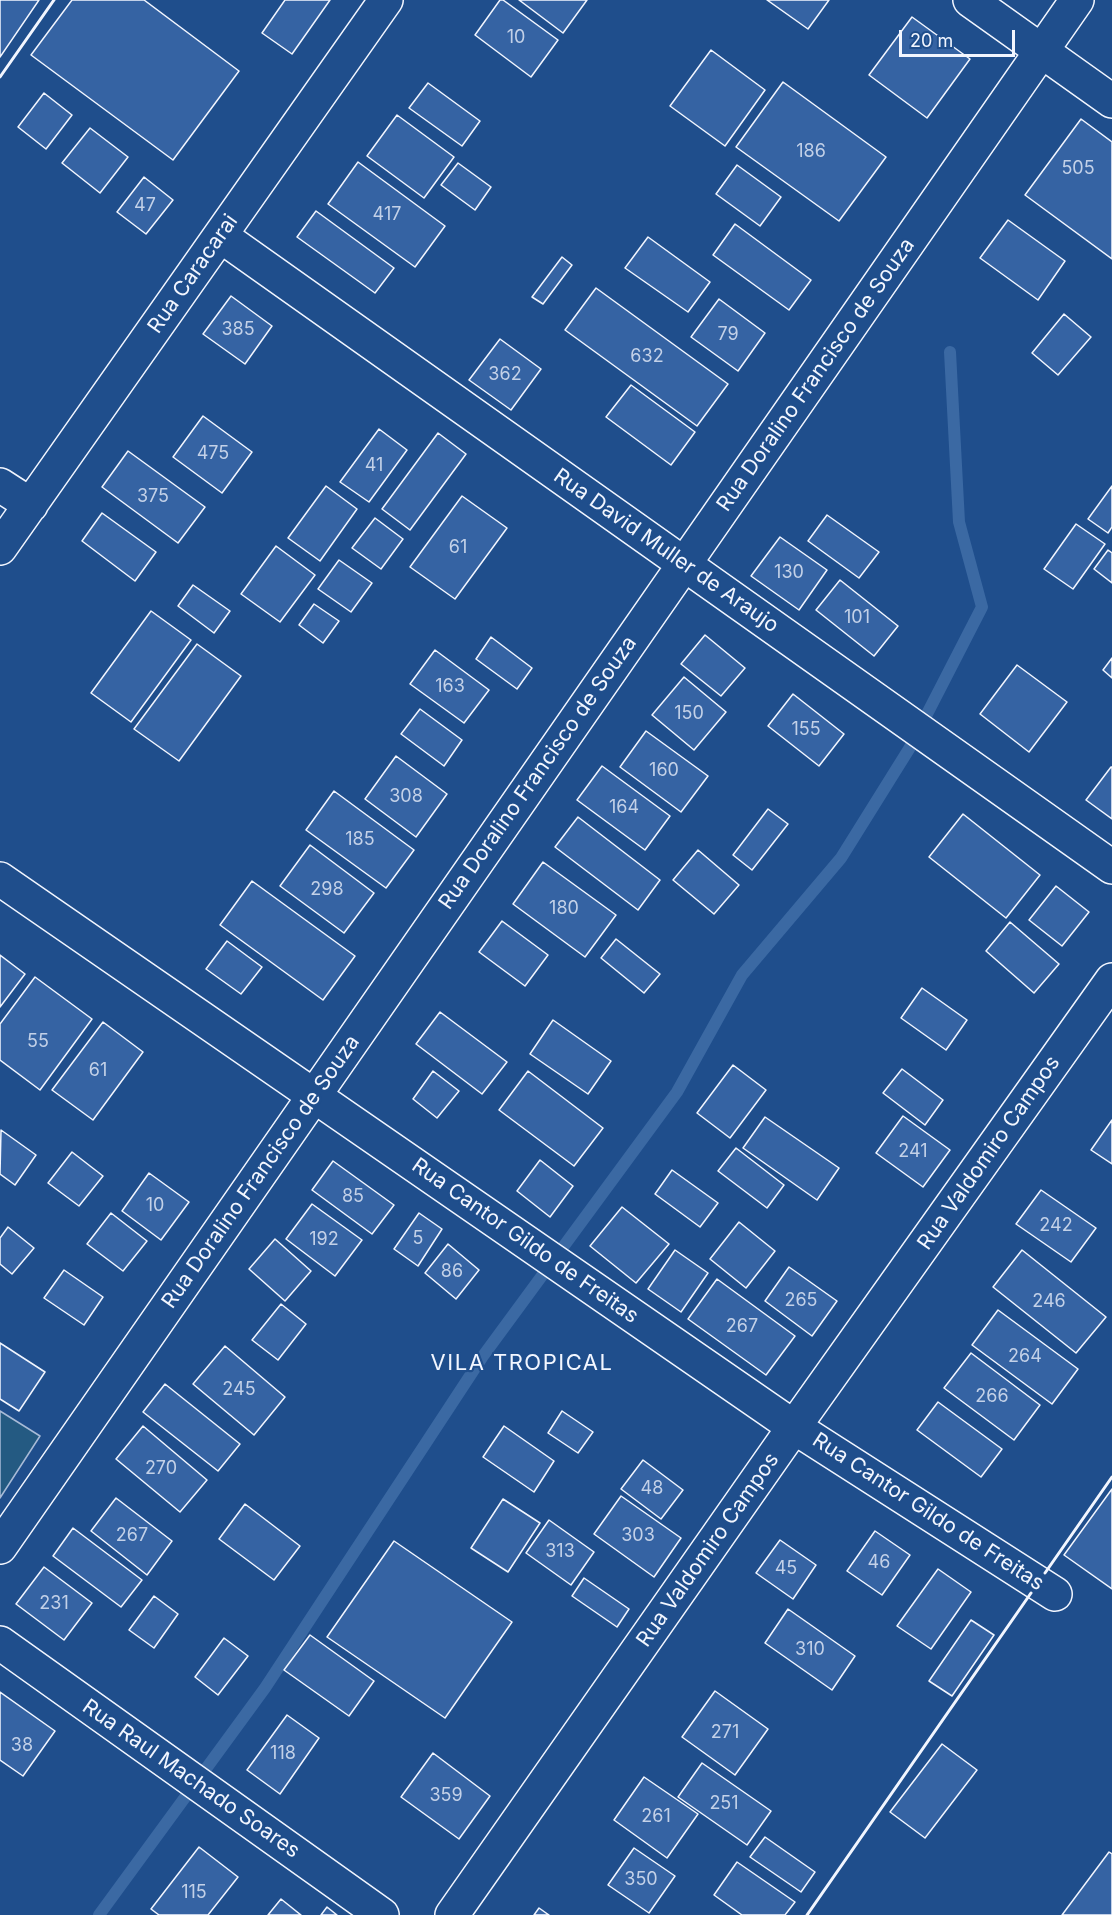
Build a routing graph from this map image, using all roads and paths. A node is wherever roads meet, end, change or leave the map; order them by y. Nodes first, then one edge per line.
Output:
1 (386, 0) edge
2 (970, 0) edge
3 (1077, 0) edge
4 (1041, 51) junction
5 (1112, 101) edge
6 (221, 236) junction
7 (0, 485) edge
8 (30, 505) junction
9 (0, 548) edge
10 (684, 564) junction
11 (1112, 867) edge
12 (0, 879) edge
13 (1112, 980) edge
14 (314, 1095) junction
15 (794, 1426) junction
16 (0, 1547) edge
17 (1055, 1594) dead end
18 (0, 1643) edge
19 (382, 1915) edge
20 (452, 1915) edge

1 - 6 street, Rua Caracarai
2 - 4 street
3 - 4 street, Rua Doralino Francisco de Souza
4 - 5 street
4 - 10 street, Rua Doralino Francisco de Souza
6 - 8 street, Rua Caracarai
6 - 10 street, Rua David Muller de Araujo
7 - 8 street
8 - 9 street, Rua Caracarai
10 - 11 street, Rua David Muller de Araujo
10 - 14 street, Rua Doralino Francisco de Souza
12 - 14 street, Rua Cantor Gildo de Freitas
13 - 15 street, Rua Valdomiro Campos
14 - 15 street, Rua Cantor Gildo de Freitas
14 - 16 street, Rua Doralino Francisco de Souza
15 - 17 street, Rua Cantor Gildo de Freitas
15 - 20 street, Rua Valdomiro Campos
18 - 19 street, Rua Raul Machado Soares

